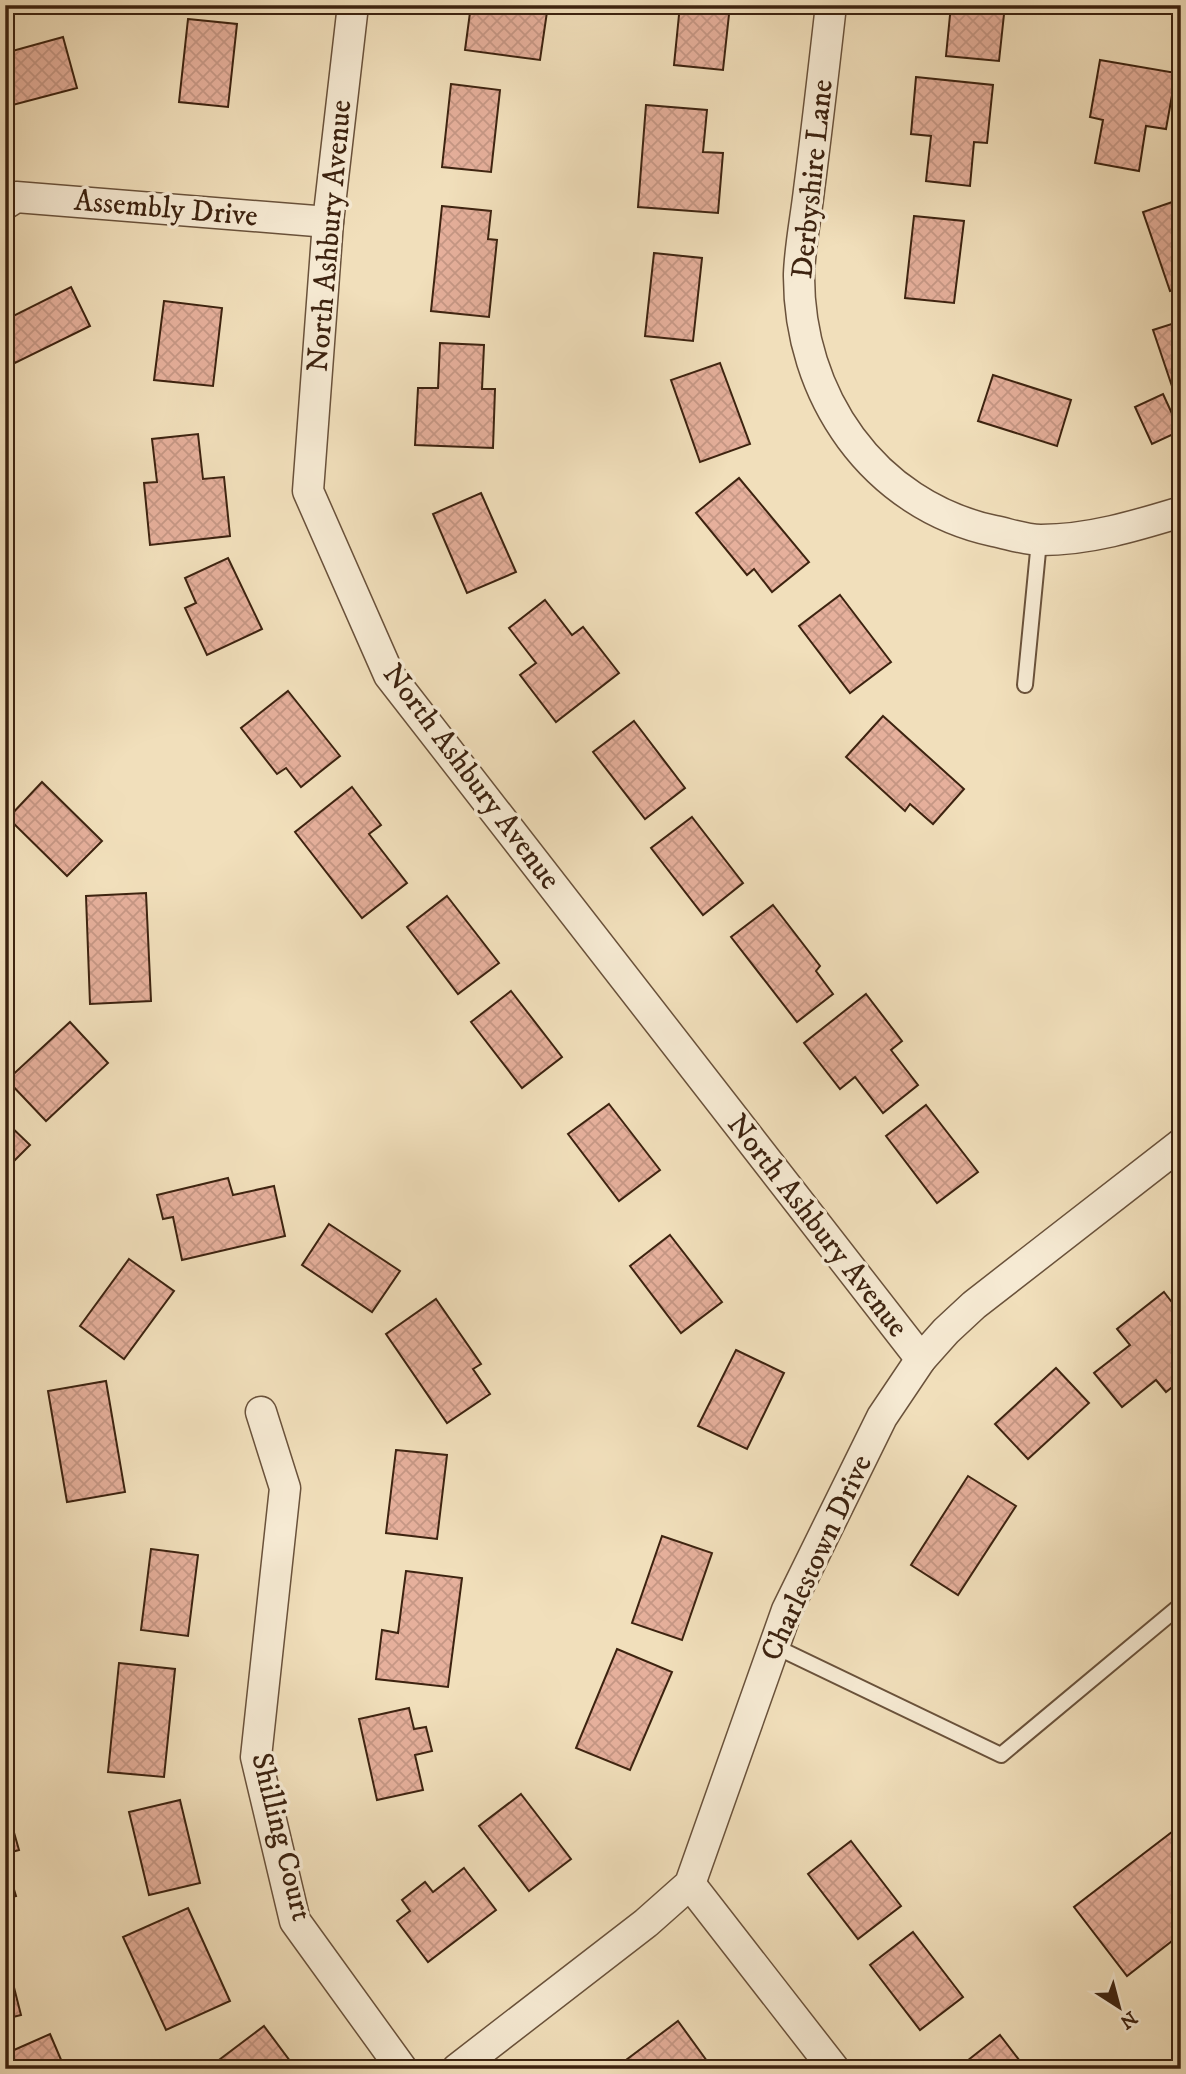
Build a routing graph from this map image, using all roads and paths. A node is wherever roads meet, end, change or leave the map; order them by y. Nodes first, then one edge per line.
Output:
1 (353, 5) edge
2 (831, 5) edge
3 (5, 204) edge
4 (328, 222) junction
5 (1181, 512) edge
6 (1039, 541) junction
7 (1025, 685) dead end
8 (1181, 1144) edge
9 (921, 1359) junction
10 (261, 1412) dead end
11 (1181, 1605) edge
12 (774, 1646) junction
13 (690, 1884) junction
14 (402, 2069) edge
15 (457, 2069) edge
16 (834, 2069) edge

1 - 4 street, North Ashbury Avenue
2 - 6 street, Derbyshire Lane
3 - 4 street, Assembly Drive
4 - 9 street, North Ashbury Avenue
5 - 6 street, Derbyshire Lane
6 - 7 lane
8 - 9 street, Charlestown Drive
9 - 12 street, Charlestown Drive
10 - 14 street, Shilling Court
11 - 12 lane
12 - 13 street, Charlestown Drive
13 - 15 street, Charlestown Drive
13 - 16 street

